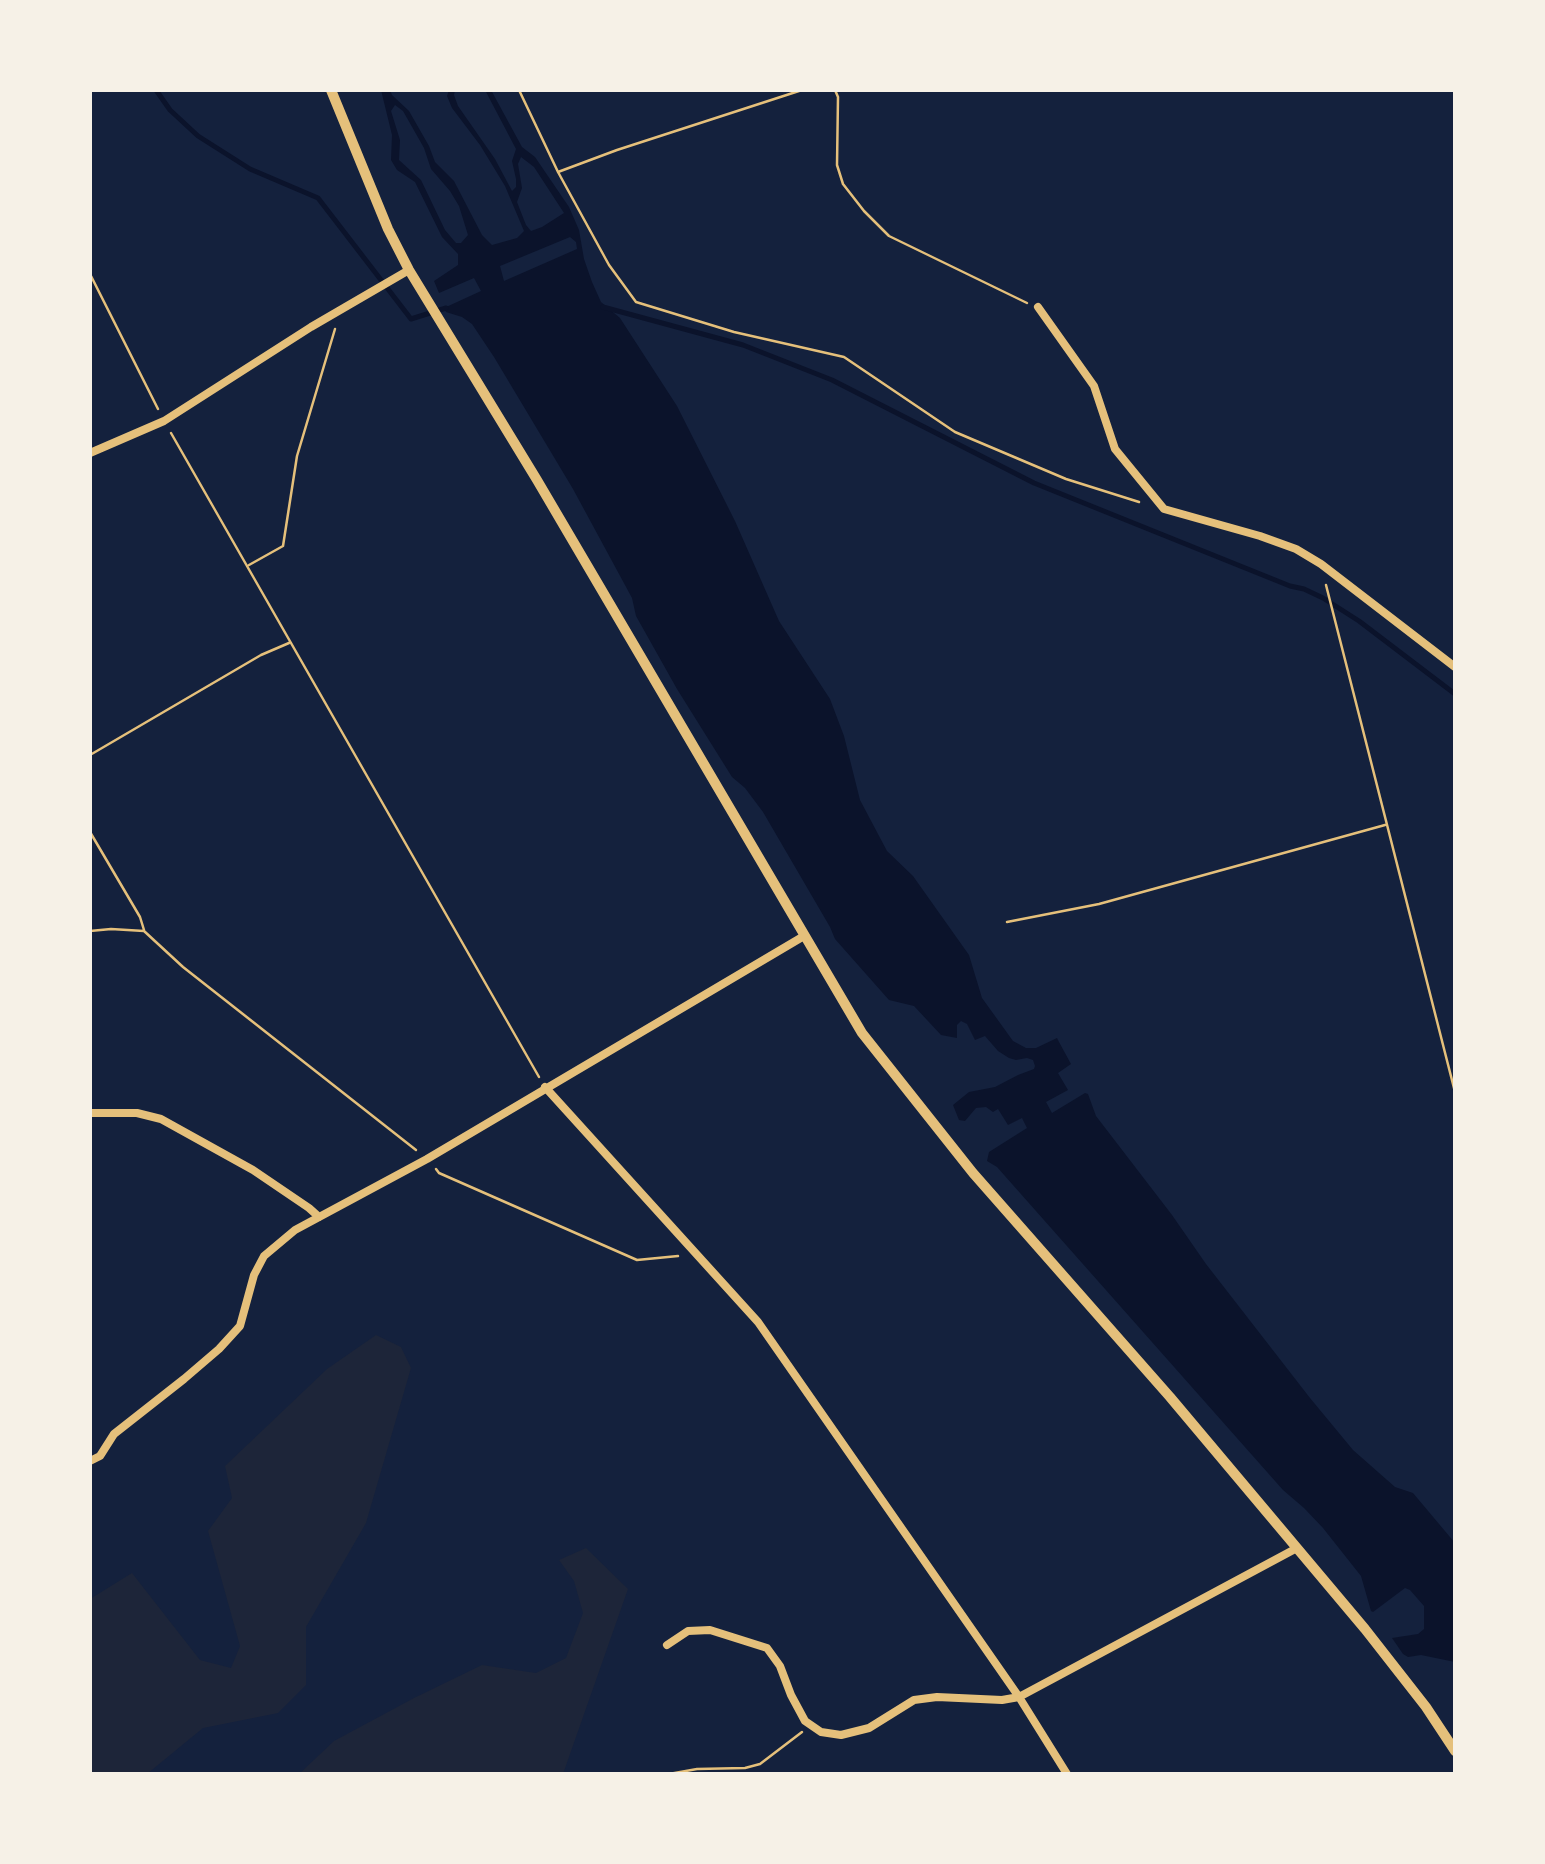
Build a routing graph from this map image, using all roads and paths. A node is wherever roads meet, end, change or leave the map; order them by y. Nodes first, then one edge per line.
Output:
1 (332, 90) edge
2 (519, 90) edge
3 (802, 90) edge
4 (835, 90) edge
5 (558, 172) junction
6 (410, 270) junction
7 (90, 274) edge
8 (1038, 307) joint
9 (335, 313) junction
10 (164, 421) junction
11 (90, 452) edge
12 (1164, 510) junction
13 (1321, 564) junction
14 (247, 566) junction
15 (290, 642) junction
16 (1455, 667) edge
17 (90, 755) edge
18 (1387, 825) junction
19 (90, 832) edge
20 (1006, 922) dead end
21 (144, 931) junction
22 (90, 932) edge
23 (804, 936) junction
24 (545, 1088) junction
25 (1455, 1092) edge
26 (90, 1113) edge
27 (428, 1159) junction
28 (319, 1218) junction
29 (693, 1251) junction
30 (90, 1462) edge
31 (1297, 1548) junction
32 (667, 1645) dead end
33 (1020, 1697) junction
34 (810, 1724) junction
35 (1455, 1751) edge
36 (668, 1774) edge
37 (1067, 1774) edge

1 - 6 street
2 - 5 path
3 - 5 path
4 - 8 path
5 - 12 path
6 - 9 street
6 - 23 street
7 - 10 path
8 - 12 street
9 - 10 street
9 - 14 path
10 - 11 street
10 - 14 path
12 - 13 street
13 - 16 street
13 - 18 path
14 - 15 path
15 - 17 path
15 - 24 path
18 - 20 path
18 - 25 path
19 - 21 path
21 - 22 path
21 - 27 path
23 - 24 street
23 - 31 street
24 - 27 street
24 - 29 street
26 - 28 street
27 - 28 street
27 - 29 path
28 - 30 street
29 - 33 street
31 - 33 street
31 - 35 street
32 - 34 street
33 - 34 street
33 - 37 street
34 - 36 path

